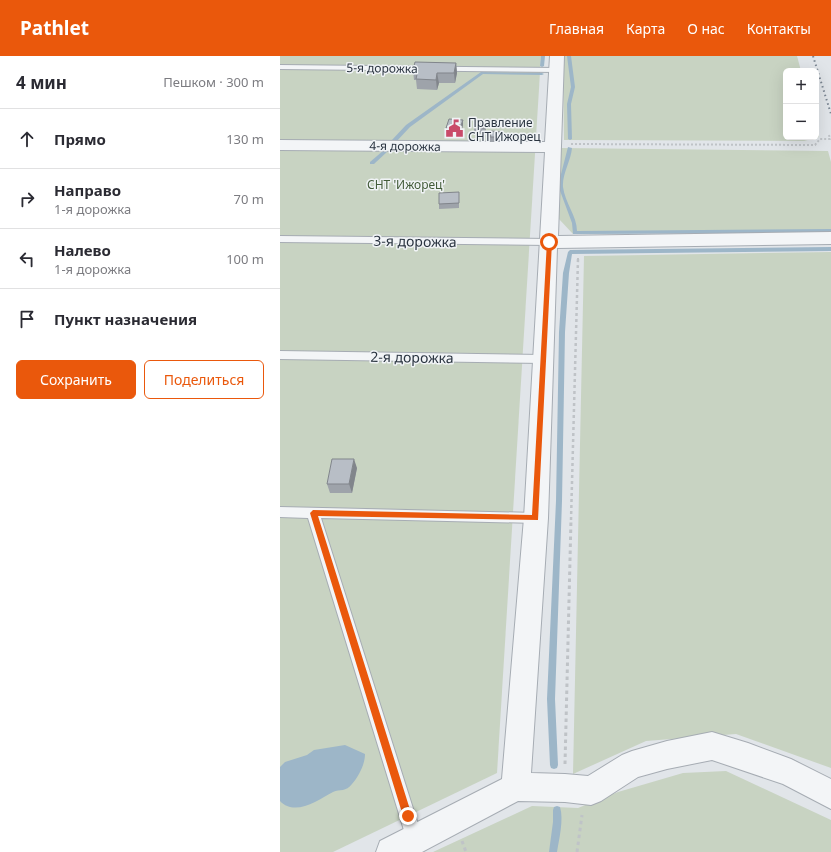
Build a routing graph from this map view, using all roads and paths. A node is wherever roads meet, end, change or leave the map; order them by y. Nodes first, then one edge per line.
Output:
1 (557, 63) edge
2 (280, 67) edge
3 (829, 135) dead end
4 (280, 145) edge
5 (561, 146) junction
6 (831, 238) edge
7 (280, 239) edge
8 (549, 242) junction
9 (578, 258) dead end
10 (280, 355) edge
11 (543, 359) junction
12 (280, 512) edge
13 (313, 513) junction
14 (536, 518) junction
15 (516, 787) junction
16 (575, 790) junction
17 (831, 796) edge
18 (415, 840) junction
19 (391, 852) edge
20 (577, 852) edge

1 - 2 lane, 5-я дорожка
1 - 5 street
3 - 5 path
4 - 5 street, 4-я дорожка
5 - 8 street
6 - 8 street
7 - 8 lane, 3-я дорожка
8 - 11 street
9 - 16 path
10 - 11 lane, 2-я дорожка
11 - 14 street
12 - 13 lane
13 - 14 lane
13 - 18 lane
14 - 15 street
15 - 16 street
15 - 18 street
16 - 17 street
16 - 20 path
18 - 19 street

